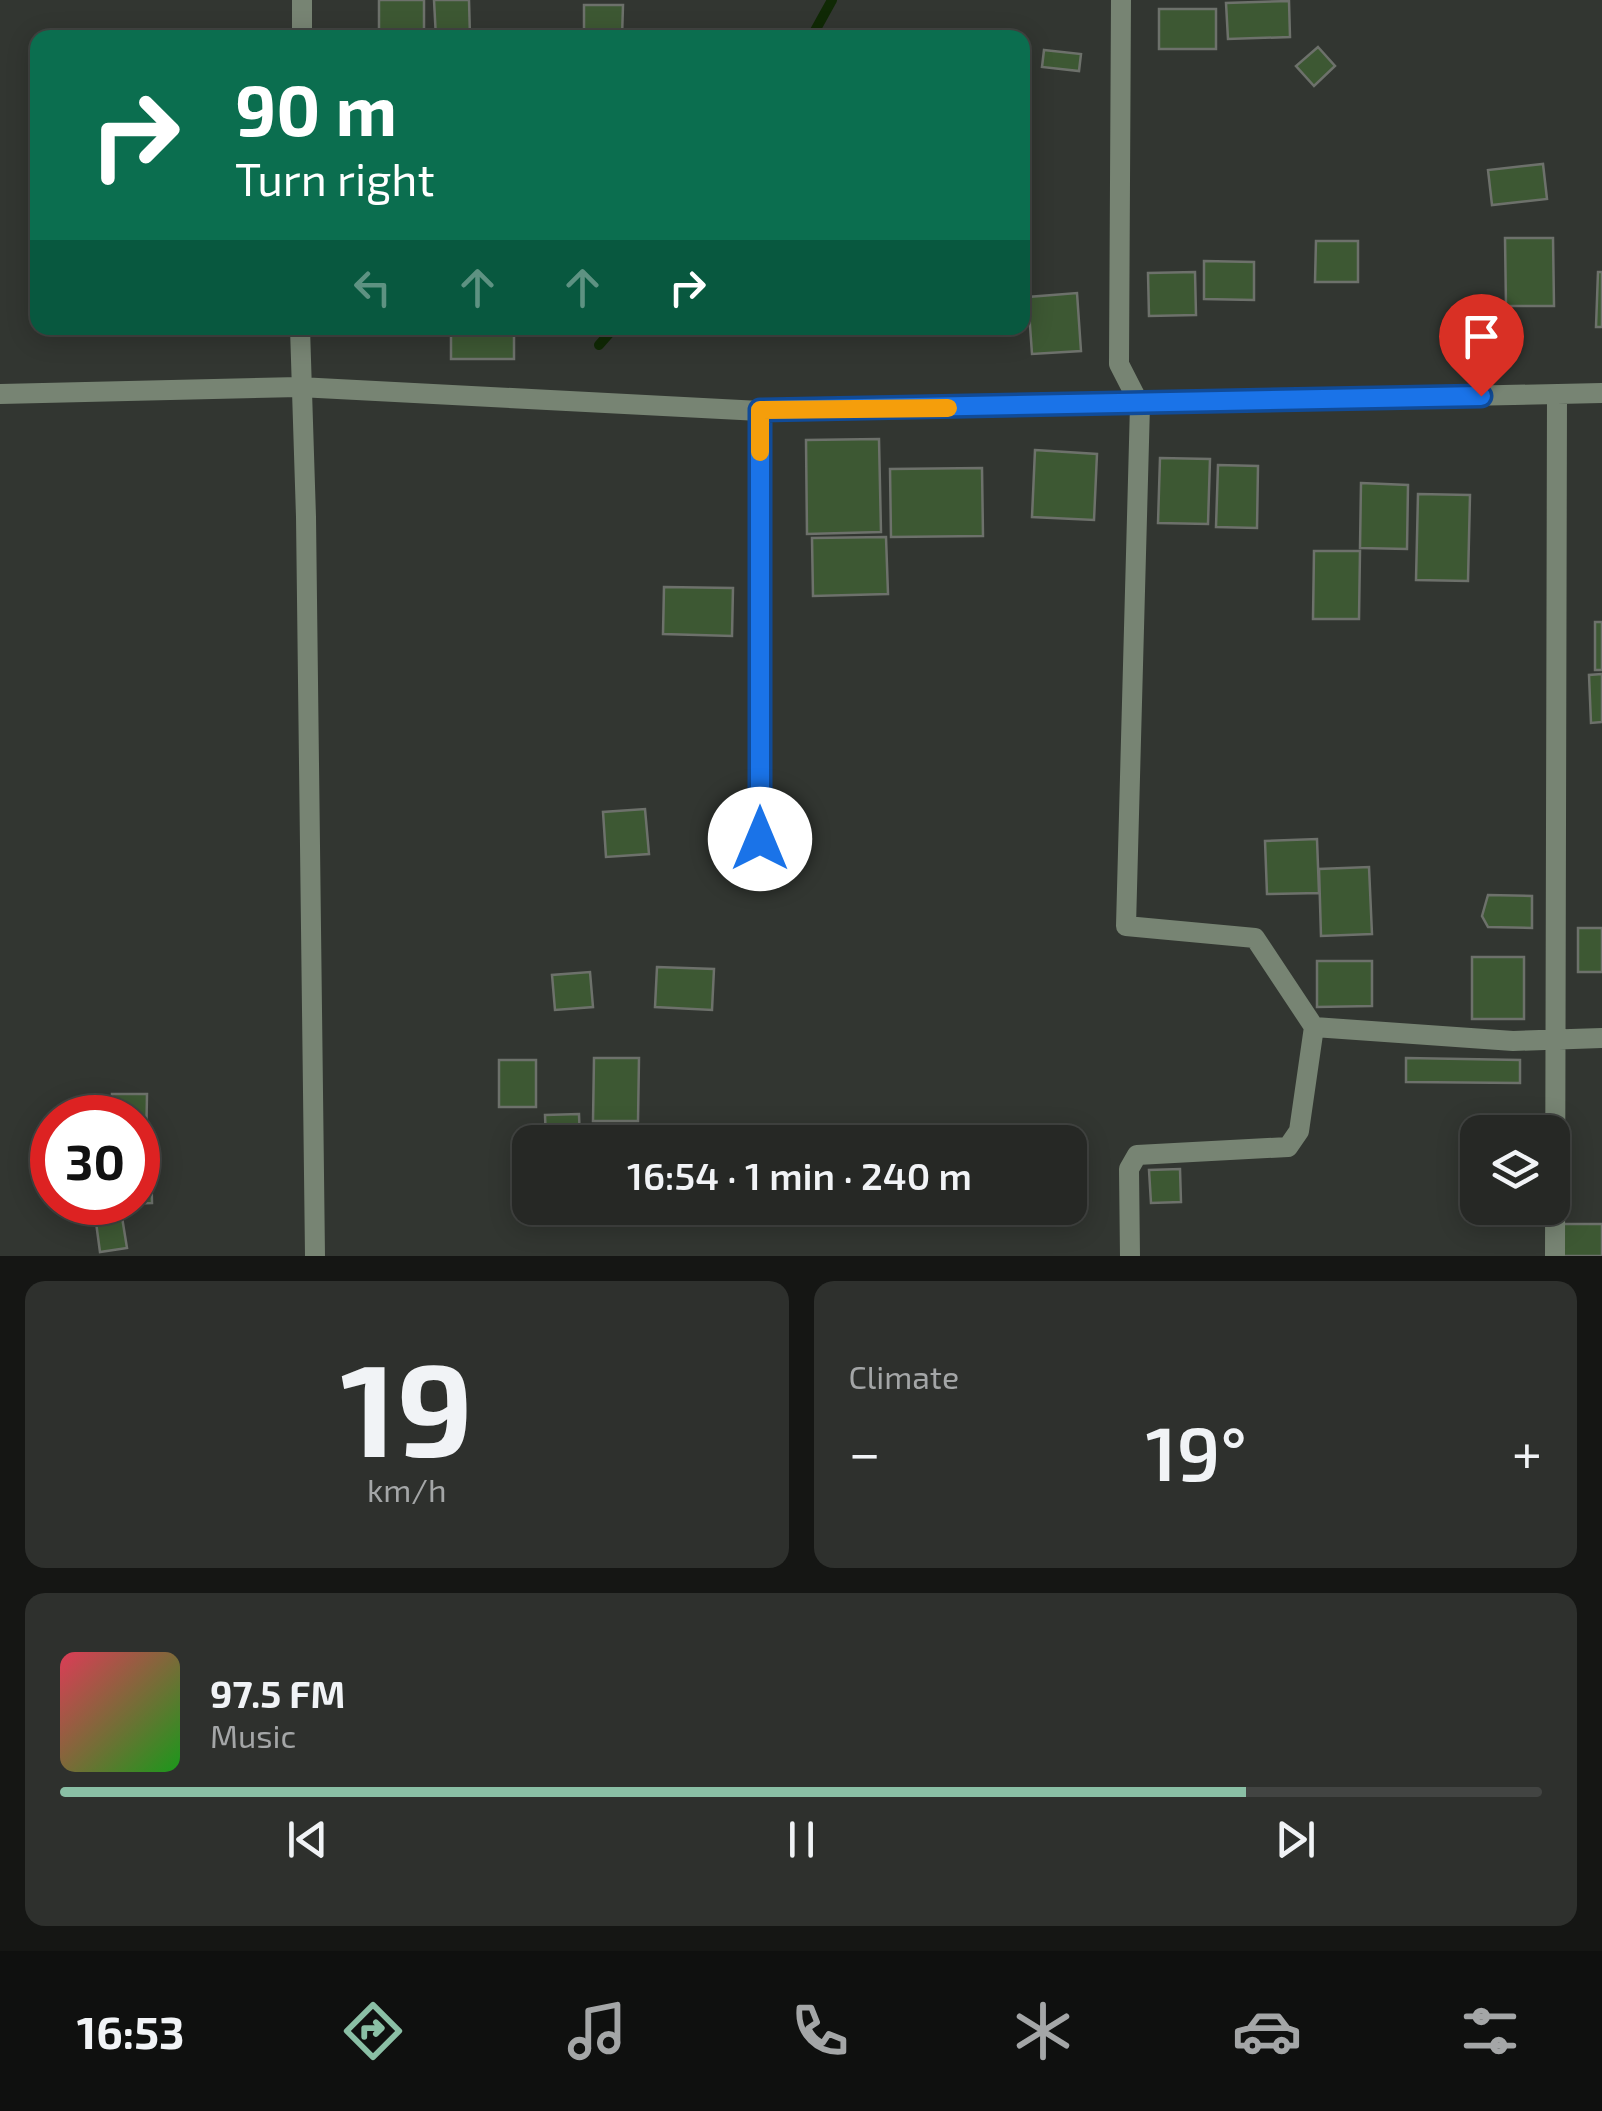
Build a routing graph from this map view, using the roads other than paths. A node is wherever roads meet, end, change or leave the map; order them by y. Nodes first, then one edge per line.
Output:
1 (302, 0) edge
2 (1121, 0) edge
3 (302, 30) edge
4 (300, 335) edge
5 (299, 387) junction
6 (1602, 393) edge
7 (0, 394) edge
8 (1557, 394) junction
9 (1140, 405) junction
10 (760, 410) junction
11 (760, 839) dead end
12 (1314, 1027) junction
13 (1602, 1038) edge
14 (1554, 1041) junction
15 (316, 1256) edge
16 (1130, 1256) edge
17 (1555, 1256) edge

1 - 3 street
2 - 9 street
4 - 5 street
5 - 7 street
5 - 10 street
5 - 15 street
6 - 8 street
8 - 9 street
8 - 14 street
9 - 10 street
9 - 12 street
10 - 11 street
12 - 14 street
12 - 16 street
13 - 14 street
14 - 17 street

